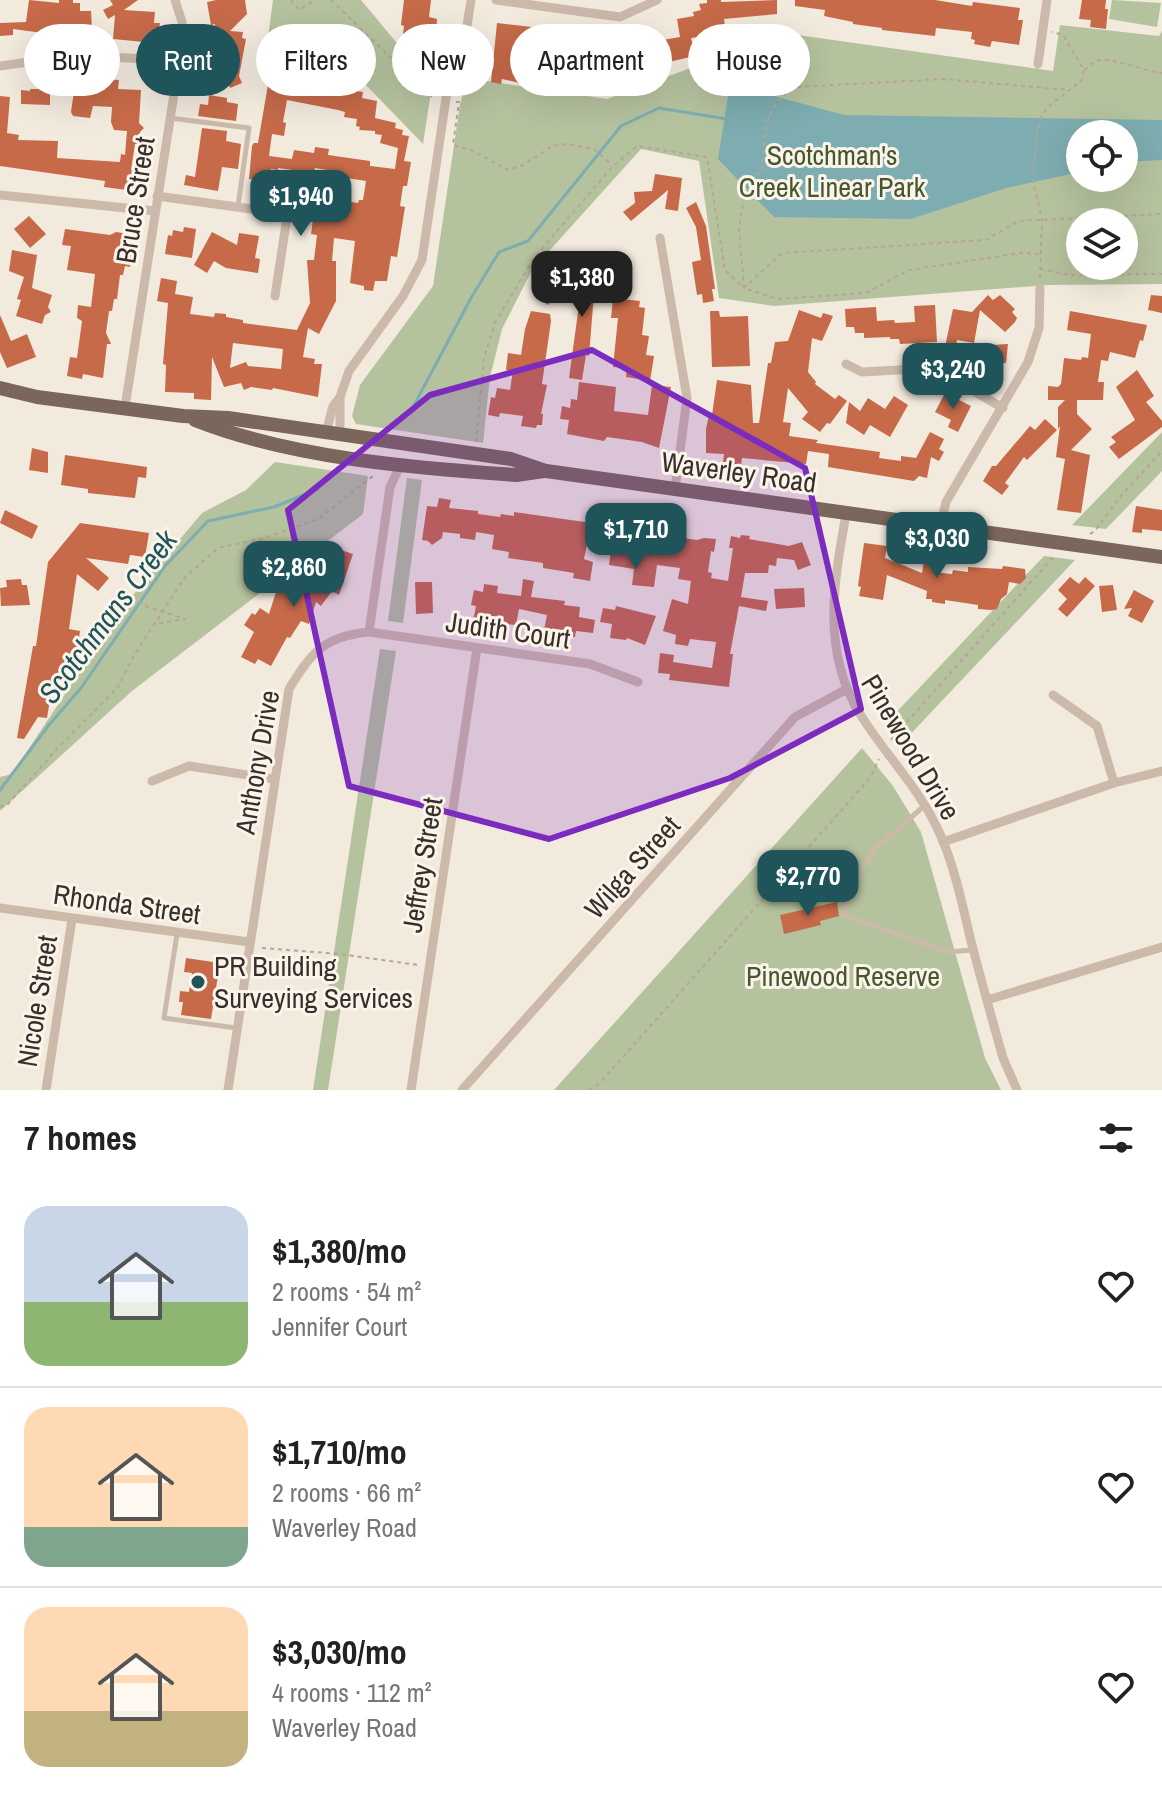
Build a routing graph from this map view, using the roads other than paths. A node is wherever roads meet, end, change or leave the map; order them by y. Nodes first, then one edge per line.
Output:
1 (175, 0) edge
2 (471, 0) edge
3 (496, 0) edge
4 (657, 0) edge
5 (1047, 0) edge
6 (182, 24) edge
7 (136, 58) edge
8 (1038, 64) dead end
9 (0, 66) edge
10 (172, 96) edge
11 (169, 118) junction
12 (293, 178) dead end
13 (0, 195) edge
14 (157, 196) junction
15 (238, 206) junction
16 (155, 211) junction
17 (288, 214) junction
18 (660, 238) dead end
19 (1040, 288) road end
20 (275, 296) dead end
21 (846, 364) dead end
22 (0, 388) edge
23 (37, 397) junction
24 (0, 398) edge
25 (125, 407) junction
26 (1003, 408) junction
27 (183, 416) junction
28 (333, 434) junction
29 (333, 455) junction
30 (401, 464) junction
31 (385, 467) junction
32 (546, 471) junction
33 (390, 487) junction
34 (675, 489) junction
35 (846, 514) junction
36 (940, 527) junction
37 (1162, 557) edge
38 (369, 632) junction
39 (477, 648) junction
40 (638, 682) dead end
41 (847, 689) junction
42 (1053, 695) dead end
43 (1162, 771) edge
44 (274, 779) junction
45 (152, 781) dead end
46 (1114, 783) junction
47 (926, 805) junction
48 (943, 842) junction
49 (0, 908) edge
50 (72, 919) junction
51 (177, 933) junction
52 (249, 944) junction
53 (1162, 947) edge
54 (974, 950) junction
55 (987, 1000) junction
56 (237, 1029) junction
57 (46, 1090) edge
58 (228, 1090) edge
59 (411, 1090) edge
60 (462, 1090) edge
61 (1017, 1090) edge

1 - 6 street, Bruce Street
2 - 28 street
3 - 4 street
5 - 8 street
7 - 9 street
10 - 11 street, Bruce Street
11 - 14 street, Bruce Street
11 - 15 lane
12 - 17 street
13 - 16 street
14 - 15 street
14 - 16 street, Bruce Street
15 - 17 street
16 - 25 street, Bruce Street
17 - 20 street
18 - 34 street
19 - 26 street
21 - 26 street
22 - 23 main road, Waverley Road
23 - 24 main road, Waverley Road
23 - 25 main road, Waverley Road
25 - 27 main road, Waverley Road
26 - 36 street
27 - 28 main road, Waverley Road
27 - 29 main road, Waverley Road
28 - 29 main road
28 - 32 main road, Waverley Road
29 - 31 main road, Waverley Road
30 - 31 main road, Waverley Road
30 - 32 main road, Waverley Road
30 - 33 street
31 - 33 street
32 - 34 main road, Waverley Road
33 - 38 street
34 - 35 main road, Waverley Road
35 - 36 main road, Waverley Road
35 - 41 street, Pinewood Drive
36 - 37 main road, Waverley Road
38 - 39 street, Judith Court
38 - 44 street, Anthony Drive
39 - 40 street, Judith Court
39 - 59 street, Jeffrey Street
41 - 47 street, Pinewood Drive
41 - 60 street, Wilga Street
42 - 46 street
43 - 46 street
44 - 45 street
44 - 52 street, Anthony Drive
46 - 48 street
47 - 48 street, Pinewood Drive
47 - 54 lane
48 - 54 street, Pinewood Drive
49 - 50 street, Rhonda Street
50 - 51 street, Rhonda Street
50 - 57 street, Nicole Street
51 - 52 street, Rhonda Street
51 - 56 lane
52 - 56 street, Anthony Drive
53 - 55 street
54 - 55 street, Pinewood Drive
55 - 61 street, Pinewood Drive
56 - 58 street, Anthony Drive

